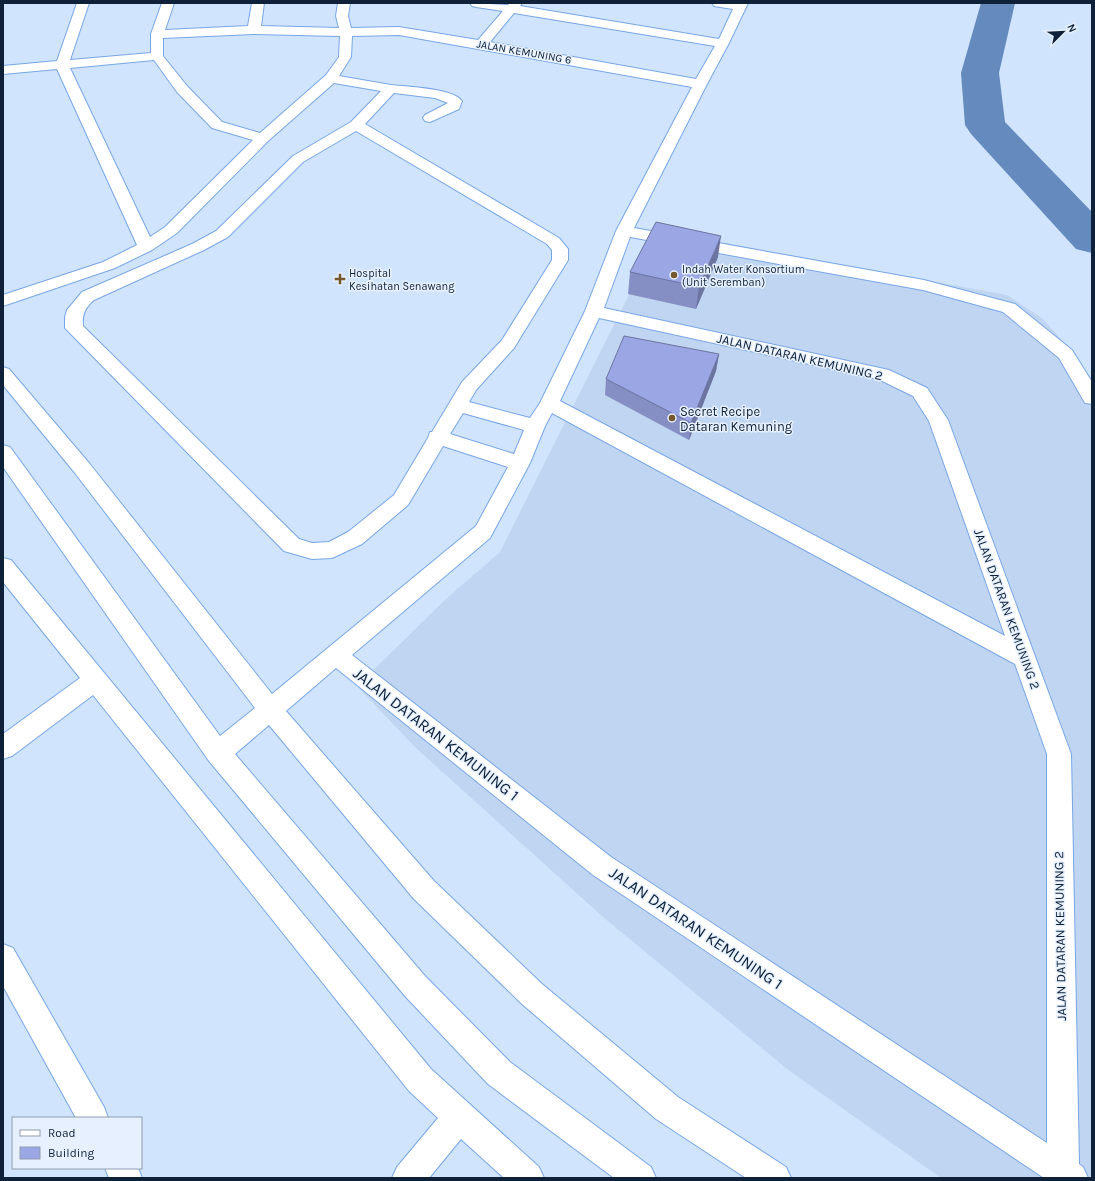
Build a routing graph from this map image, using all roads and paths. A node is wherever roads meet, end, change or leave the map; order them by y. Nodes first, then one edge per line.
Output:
1 (83, 3) edge
2 (168, 3) edge
3 (258, 3) edge
4 (344, 3) edge
5 (476, 3) edge
6 (718, 3) edge
7 (741, 5) edge
8 (513, 6) edge
9 (254, 30) junction
10 (346, 32) junction
11 (157, 34) junction
12 (723, 43) junction
13 (481, 45) junction
14 (156, 56) junction
15 (62, 65) junction
16 (3, 70) edge
17 (331, 78) junction
18 (700, 84) junction
19 (391, 89) junction
20 (430, 118) dead end
21 (356, 125) junction
22 (264, 138) junction
23 (624, 231) junction
24 (146, 247) junction
25 (3, 301) edge
26 (594, 311) junction
27 (3, 373) edge
28 (1092, 398) edge
29 (549, 403) junction
30 (458, 406) junction
31 (535, 426) junction
32 (437, 437) junction
33 (3, 452) edge
34 (520, 463) junction
35 (3, 566) edge
36 (336, 654) junction
37 (1025, 658) junction
38 (95, 680) junction
39 (270, 709) junction
40 (3, 748) edge
41 (218, 753) junction
42 (3, 958) edge
43 (460, 1116) junction
44 (92, 1117) edge
45 (122, 1169) edge
46 (1065, 1176) edge
47 (126, 1178) edge
48 (408, 1178) edge
49 (528, 1178) edge
50 (640, 1178) edge
51 (775, 1178) edge

1 - 15 street
2 - 11 street
3 - 9 street
4 - 10 street
5 - 8 street
6 - 7 street
7 - 12 street
8 - 12 street
8 - 13 street
9 - 10 street, JALAN KEMUNING 6
9 - 11 street, JALAN KEMUNING 6
10 - 13 street, JALAN KEMUNING 6
10 - 17 street
11 - 14 street
12 - 18 street
13 - 18 street, JALAN KEMUNING 6
14 - 15 street
14 - 22 street
15 - 16 street
15 - 24 street
17 - 19 street
17 - 22 street
18 - 23 street
19 - 20 street
19 - 21 street
21 - 30 street
21 - 32 street
22 - 24 street
23 - 26 street
23 - 28 street
24 - 25 street
26 - 29 street
26 - 37 street, JALAN DATARAN KEMUNING 2
27 - 39 street
29 - 31 street
29 - 37 street
30 - 31 street
30 - 32 street
31 - 34 street
32 - 34 street
33 - 41 street
34 - 36 street
35 - 38 street
36 - 39 street
36 - 46 street, JALAN DATARAN KEMUNING 1
37 - 46 street, JALAN DATARAN KEMUNING 2
38 - 40 street
38 - 43 street
39 - 41 street
39 - 51 street
41 - 50 street
42 - 44 street
43 - 48 street
43 - 49 street
45 - 47 street

